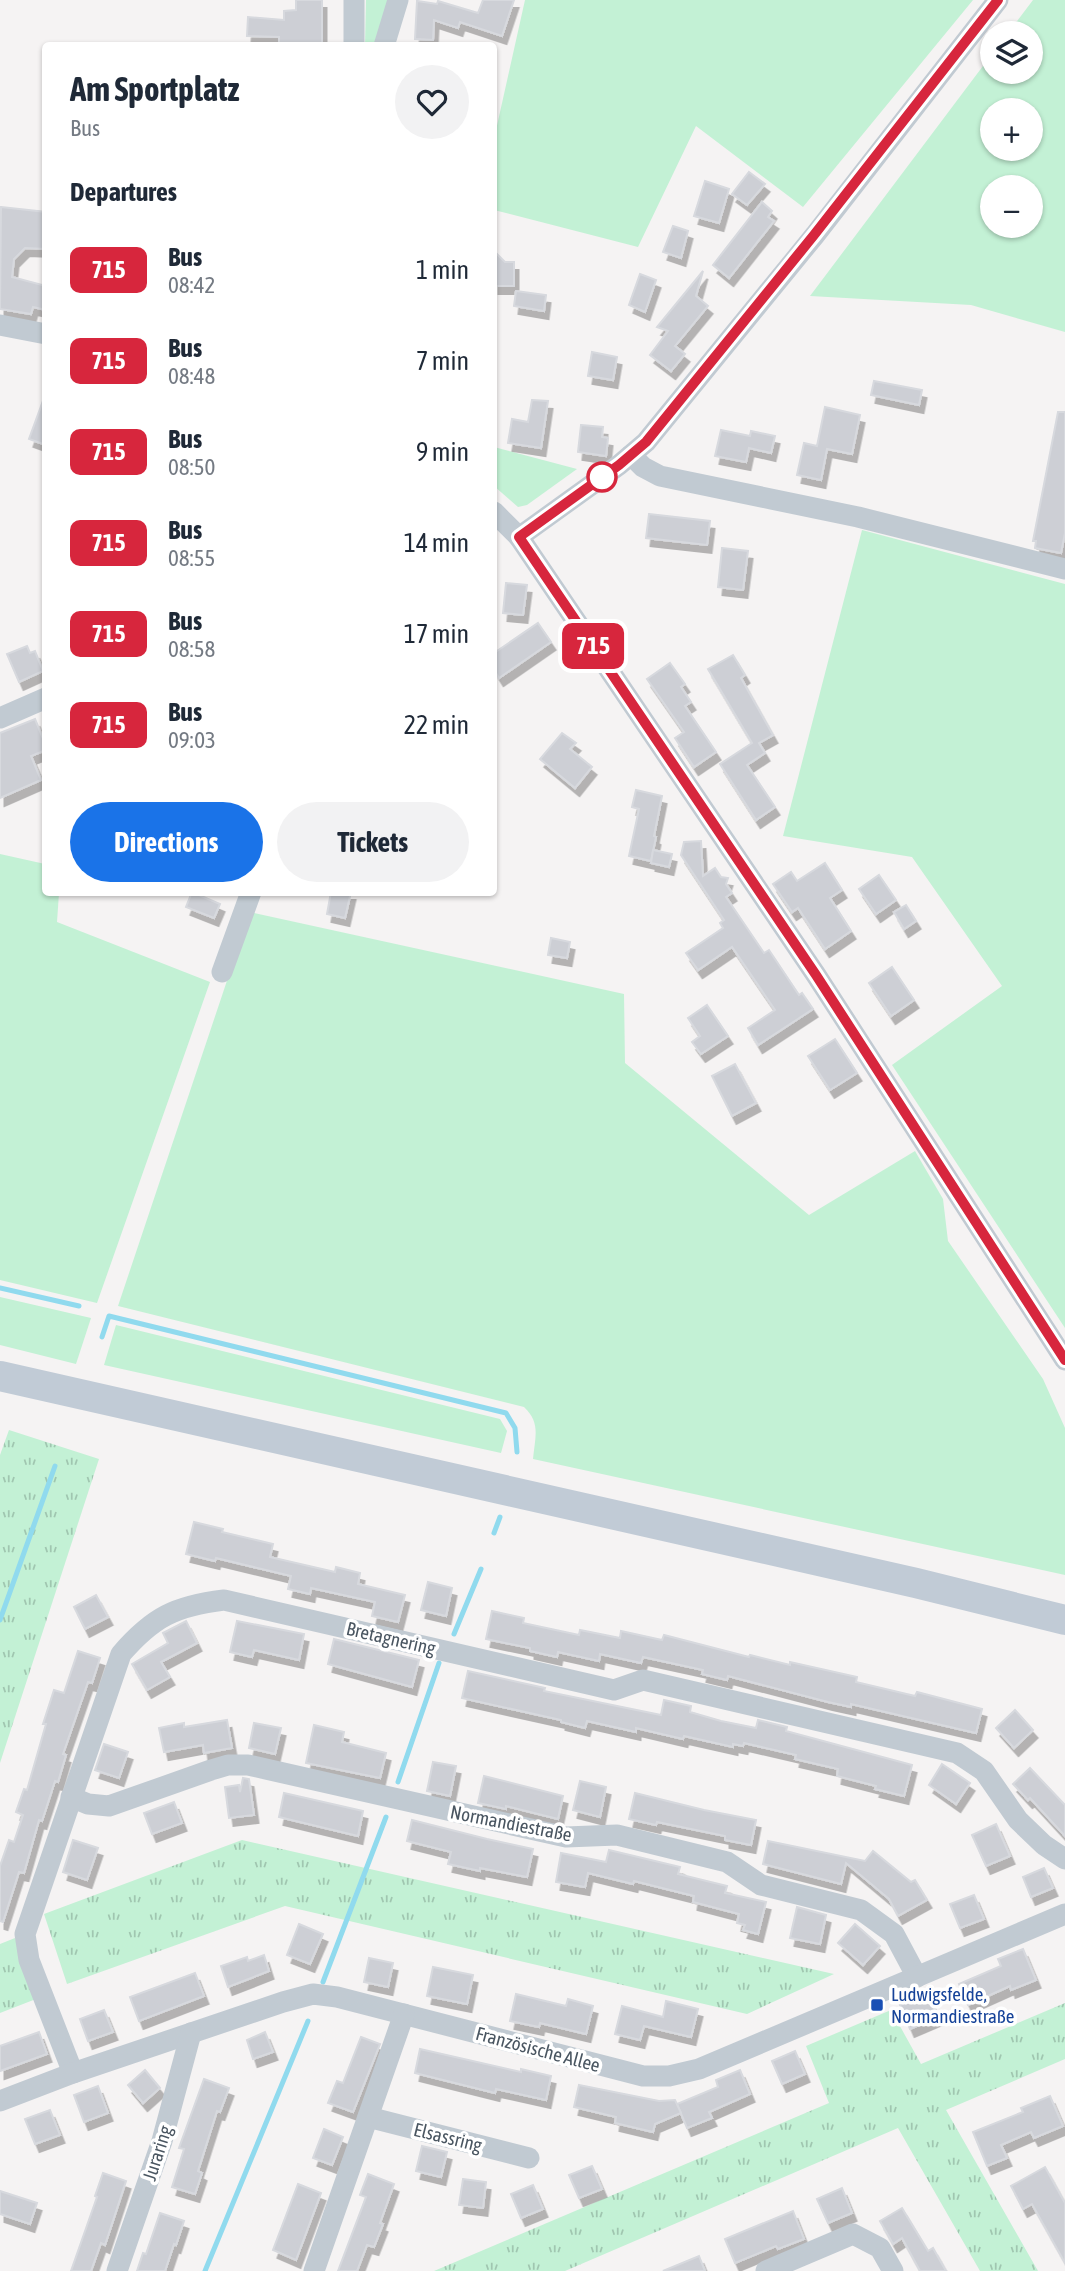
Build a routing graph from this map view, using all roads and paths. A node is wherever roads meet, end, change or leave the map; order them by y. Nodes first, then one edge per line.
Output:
1 (354, 0) edge
2 (398, 0) edge
3 (998, 0) edge
4 (354, 42) edge
5 (385, 42) edge
6 (0, 325) edge
7 (42, 333) edge
8 (631, 455) junction
9 (497, 516) edge
10 (519, 537) junction
11 (1065, 569) edge
12 (42, 700) edge
13 (0, 718) edge
14 (250, 896) edge
15 (222, 972) dead end
16 (1065, 1360) edge
17 (0, 1376) edge
18 (1065, 1620) edge
19 (71, 1797) junction
20 (1065, 1859) edge
21 (1065, 1914) edge
22 (917, 1977) junction
23 (404, 2014) junction
24 (191, 2033) junction
25 (73, 2073) junction
26 (0, 2101) edge
27 (368, 2117) junction
28 (529, 2158) dead end
29 (117, 2271) edge
30 (314, 2271) edge
31 (766, 2271) edge
32 (893, 2271) edge

1 - 4 street
2 - 5 street
3 - 8 street
6 - 7 street
8 - 10 street
8 - 11 street
9 - 10 street
10 - 16 street
12 - 13 street
14 - 15 street
17 - 18 main road
19 - 20 street, Bretagnering
19 - 22 street, Normandiestraße
19 - 25 street, Bretagnering
21 - 22 street, Französische Allee
22 - 23 street, Französische Allee
23 - 24 street, Französische Allee
23 - 27 street
24 - 25 street, Französische Allee
24 - 29 street, Juraring
25 - 26 street, Französische Allee
27 - 28 street, Elsassring
27 - 30 street
31 - 32 street

